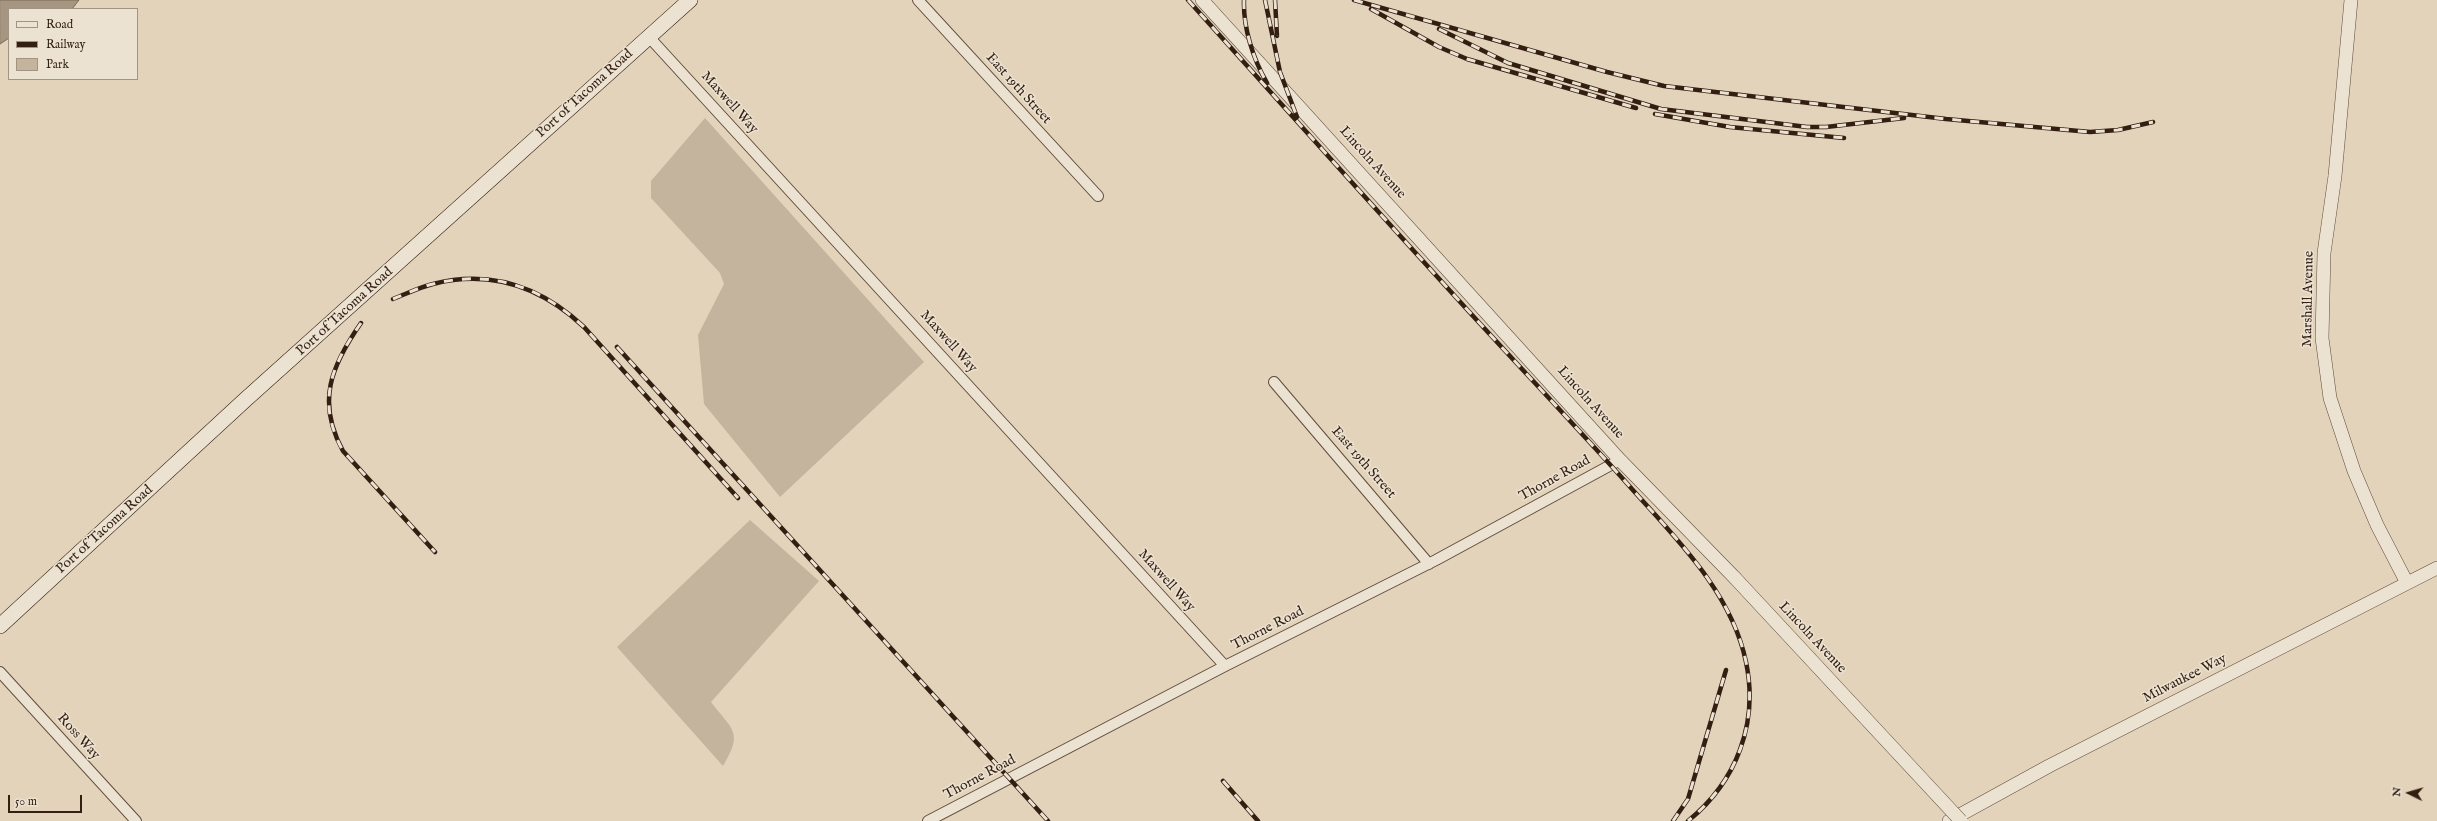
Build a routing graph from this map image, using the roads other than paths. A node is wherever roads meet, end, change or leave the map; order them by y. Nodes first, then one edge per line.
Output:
1 (690, 0) edge
2 (918, 0) edge
3 (1202, 0) edge
4 (2351, 0) edge
5 (649, 36) junction
6 (1098, 196) dead end
7 (1274, 382) dead end
8 (1620, 460) junction
9 (1429, 564) junction
10 (2437, 568) edge
11 (2407, 583) junction
12 (0, 626) edge
13 (1225, 666) junction
14 (0, 672) edge
15 (136, 821) edge
16 (928, 821) edge
17 (1950, 821) edge
18 (1961, 821) edge

1 - 5 main road, Port of Tacoma Road
2 - 6 street, East 19th Street
3 - 8 street, Lincoln Avenue
4 - 11 street, Marshall Avenue
5 - 12 main road, Port of Tacoma Road
5 - 13 street, Maxwell Way
7 - 9 street, East 19th Street
8 - 9 street, Thorne Road
8 - 18 street, Lincoln Avenue, bridge
9 - 13 street, Thorne Road
10 - 11 street, Milwaukee Way
11 - 17 street, Milwaukee Way
13 - 16 street, Thorne Road
14 - 15 street, Ross Way

